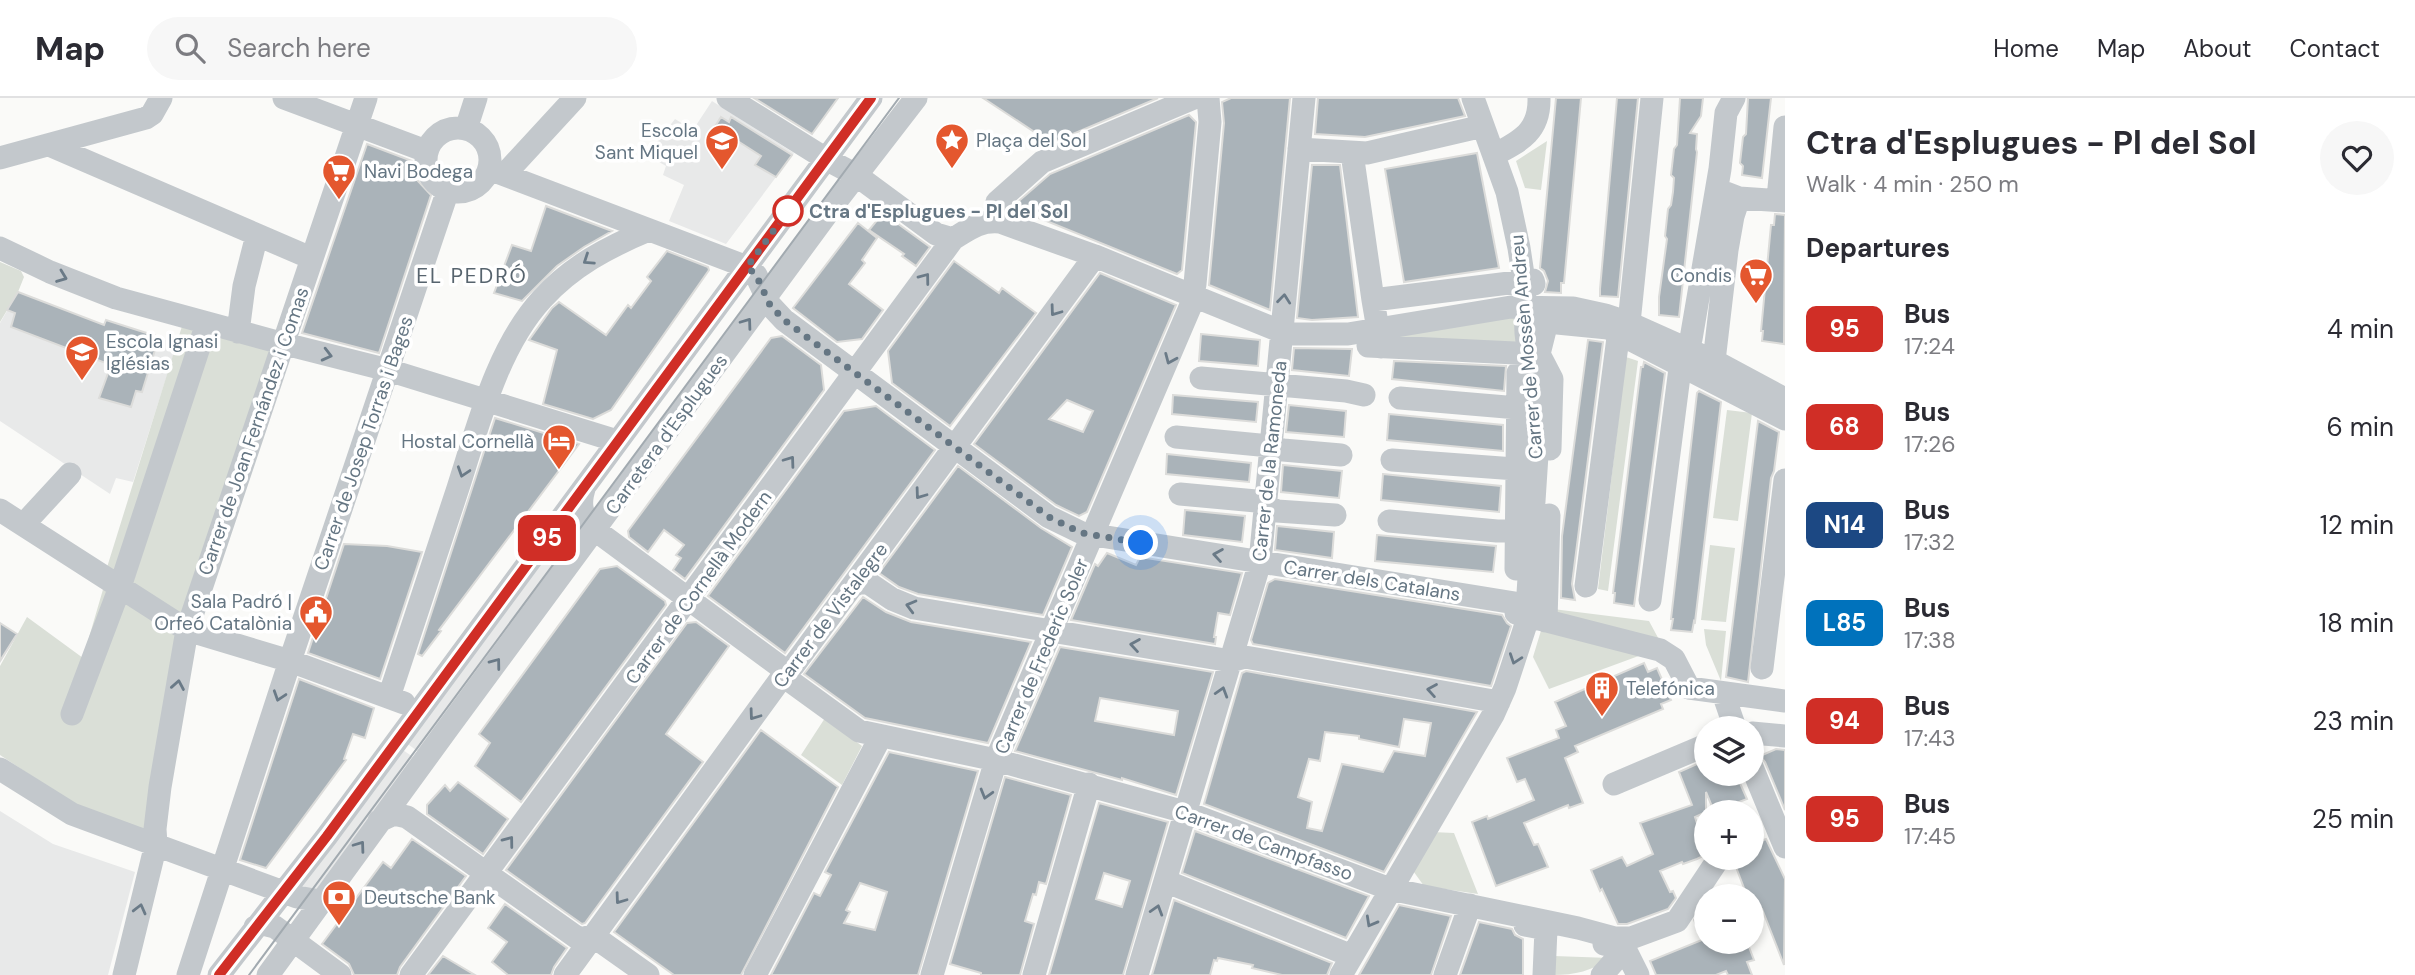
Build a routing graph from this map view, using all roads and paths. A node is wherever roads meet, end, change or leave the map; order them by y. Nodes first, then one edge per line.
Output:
1 (161, 98) edge
2 (284, 98) edge
3 (366, 98) edge
4 (476, 98) edge
5 (575, 98) edge
6 (728, 98) edge
7 (871, 98) edge
8 (916, 98) edge
9 (1194, 98) edge
10 (1208, 98) edge
11 (1304, 98) edge
12 (1473, 98) edge
13 (1539, 98) edge
14 (1652, 98) edge
15 (1734, 98) edge
16 (356, 125) junction
17 (1483, 127) junction
18 (1785, 127) edge
19 (466, 129) junction
20 (49, 145) junction
21 (1300, 149) junction
22 (426, 151) junction
23 (1352, 153) junction
24 (1494, 155) junction
25 (0, 158) edge
26 (826, 159) junction
27 (1720, 169) junction
28 (497, 172) junction
29 (856, 175) junction
30 (448, 190) junction
31 (1782, 195) edge
32 (1736, 207) junction
33 (1000, 222) junction
34 (649, 230) junction
35 (257, 235) junction
36 (953, 239) junction
37 (0, 248) edge
38 (1096, 256) junction
39 (311, 258) junction
40 (747, 267) junction
41 (1524, 281) junction
42 (1194, 296) junction
43 (766, 297) junction
44 (1373, 300) junction
45 (1525, 306) junction
46 (1624, 321) junction
47 (207, 323) junction
48 (238, 332) junction
49 (1281, 332) junction
50 (1376, 341) junction
51 (281, 344) junction
52 (1685, 351) junction
53 (1529, 353) junction
54 (1714, 356) junction
55 (388, 370) junction
56 (855, 373) junction
57 (1201, 378) dead end
58 (1276, 385) junction
59 (1785, 388) edge
60 (1364, 395) dead end
61 (1400, 398) dead end
62 (1785, 399) edge
63 (486, 400) junction
64 (1526, 405) junction
65 (1785, 419) edge
66 (1176, 437) dead end
67 (617, 441) junction
68 (1270, 446) junction
69 (955, 447) junction
70 (1341, 455) dead end
71 (1392, 460) dead end
72 (1527, 470) junction
73 (70, 474) dead end
74 (1785, 480) edge
75 (585, 486) junction
76 (1180, 494) dead end
77 (1265, 506) junction
78 (0, 510) edge
79 (1335, 515) dead end
80 (1389, 522) dead end
81 (23, 525) junction
82 (595, 530) junction
83 (1525, 530) junction
84 (1093, 535) junction
85 (1260, 562) junction
86 (853, 586) junction
87 (1586, 586) dead end
88 (120, 587) junction
89 (688, 600) junction
90 (1650, 600) dead end
91 (1529, 611) junction
92 (187, 630) junction
93 (1052, 631) junction
94 (290, 661) junction
95 (1231, 661) junction
96 (1762, 668) dead end
97 (785, 673) junction
98 (1723, 693) junction
99 (389, 696) junction
100 (1785, 701) edge
101 (1499, 702) junction
102 (419, 710) junction
103 (72, 714) dead end
104 (1731, 716) edge
105 (1764, 734) edge
106 (881, 736) junction
107 (1785, 736) edge
108 (1694, 750) edge
109 (996, 760) junction
110 (0, 769) edge
111 (1088, 784) junction
112 (1614, 784) dead end
113 (1759, 786) edge
114 (1185, 812) junction
115 (1764, 819) edge
116 (379, 821) junction
117 (1775, 826) junction
118 (156, 844) junction
119 (1785, 849) edge
120 (224, 868) junction
121 (1711, 870) edge
122 (486, 872) junction
123 (1165, 881) junction
124 (1391, 889) junction
125 (284, 891) junction
126 (320, 901) junction
127 (1469, 909) junction
128 (1539, 925) junction
129 (255, 927) junction
130 (593, 936) junction
131 (290, 939) junction
132 (1625, 949) junction
133 (1347, 965) edge
134 (124, 975) edge
135 (188, 975) edge
136 (219, 975) edge
137 (268, 975) edge
138 (340, 975) edge
139 (411, 975) edge
140 (565, 975) edge
141 (648, 975) edge
142 (755, 975) edge
143 (932, 975) edge
144 (1034, 975) edge
145 (1137, 975) edge
146 (1446, 975) edge
147 (1534, 975) edge
148 (1544, 975) edge
149 (1602, 975) edge
150 (1637, 975) edge

1 - 20 street
2 - 16 street
3 - 16 street, Carrer de Joan Fernández i Comas
4 - 19 street
5 - 28 street
6 - 26 street
7 - 26 street, Carretera d'Esplugues
8 - 29 street, Carretera d'Esplugues
9 - 33 street
10 - 42 street, Carrer de Frederic Soler
11 - 21 street, Carrer de la Ramoneda
12 - 17 street, Carrer de Mossèn Andreu
13 - 24 street
14 - 46 street
15 - 27 street
16 - 22 street
16 - 39 street, Carrer de Joan Fernández i Comas
17 - 23 street
17 - 24 street, Carrer de Mossèn Andreu
18 - 31 street
19 - 22 street
19 - 28 street
20 - 25 street
20 - 35 street
21 - 23 street
49 -> 21 street, Carrer de la Ramoneda
22 - 30 street
23 - 44 street
24 - 41 street, Carrer de Mossèn Andreu
26 - 29 street
26 - 40 street, Carretera d'Esplugues
27 - 32 street
27 - 52 street
28 - 30 street
28 - 34 street
29 - 36 street
29 - 43 street, Carretera d'Esplugues
30 - 55 street, Carrer de Josep Torras i Bages
31 - 32 street
32 - 54 street
33 - 36 street, Carrer de Cornellà Modern
33 - 38 street
34 - 40 street
34 -> 63 street
35 - 39 street
35 - 48 street
56 -> 36 street, Carrer de Cornellà Modern
37 -> 47 street
38 - 42 street
38 -> 69 street, Carrer de Vistalegre
39 - 51 street, Carrer de Joan Fernández i Comas
40 - 43 street, Carrer dels Catalans
40 - 67 street, Carretera d'Esplugues
41 - 44 street
41 - 45 street, Carrer de Mossèn Andreu
41 - 46 street
42 - 49 street
42 -> 84 street, Carrer de Frederic Soler
43 - 56 street, Carrer dels Catalans
82 -> 43 street, Carretera d'Esplugues
44 - 50 street
45 - 46 street
45 - 50 street
45 - 53 street, Carrer de Mossèn Andreu
46 - 52 street
46 - 53 street
46 - 87 street
47 - 48 street
47 - 88 street
48 - 51 street
49 - 50 street
49 - 58 street, Carrer de la Ramoneda
50 - 53 street
51 -> 55 street
51 - 92 street, Carrer de Joan Fernández i Comas
52 - 54 street
52 - 65 street
52 - 90 street
53 - 64 street, Carrer de Mossèn Andreu
53 - 91 street
54 - 59 street
54 - 62 street
55 - 63 street
55 - 94 street, Carrer de Josep Torras i Bages
56 - 69 street, Carrer dels Catalans
89 -> 56 street, Carrer de Cornellà Modern
57 - 58 street
58 - 60 street
58 - 68 street, Carrer de la Ramoneda
61 - 64 street
63 - 67 street
63 -> 99 street
64 - 72 street, Carrer de Mossèn Andreu
66 - 68 street
67 - 75 street, Carretera d'Esplugues
68 - 70 street
68 - 77 street, Carrer de la Ramoneda
69 - 84 street, Carrer dels Catalans
69 -> 86 street, Carrer de Vistalegre
71 - 72 street
72 - 83 street, Carrer de Mossèn Andreu
73 - 81 street
74 - 96 street
75 - 82 street
75 - 102 street, Carretera d'Esplugues
76 - 77 street
77 - 79 street
77 - 85 street, Carrer de la Ramoneda
78 - 81 street
80 - 83 street
81 - 88 street
82 - 89 street
116 -> 82 street, Carretera d'Esplugues
83 - 91 street, Carrer de Mossèn Andreu
85 -> 84 street, Carrer dels Catalans
84 - 93 street, Carrer de Frederic Soler
85 - 91 street, Carrer dels Catalans
85 - 95 street, Carrer de la Ramoneda
93 -> 86 street
86 - 97 street, Carrer de Vistalegre
88 - 92 street
88 - 103 street
89 - 97 street
122 -> 89 street, Carrer de Cornellà Modern
91 - 98 street, Carrer dels Catalans
91 -> 101 street, Carrer de Mossèn Andreu
92 - 94 street
118 -> 92 street, Carrer de Joan Fernández i Comas
95 -> 93 street
93 - 109 street, Carrer de Frederic Soler
94 - 99 street
94 -> 120 street, Carrer de Josep Torras i Bages
101 -> 95 street
114 -> 95 street, Carrer de la Ramoneda
97 - 106 street, Carrer de Campfasso
97 -> 130 street, Carrer de Vistalegre
98 - 100 street
98 - 104 street
99 - 102 street
101 - 124 street, Carrer de Mossèn Andreu
102 - 125 street, Carretera d'Esplugues
105 - 107 street
106 - 109 street, Carrer de Campfasso
106 - 142 street
108 - 112 street
109 - 111 street, Carrer de Campfasso
109 -> 143 street, Carrer de Frederic Soler
110 - 118 street
111 - 114 street, Carrer de Campfasso
111 - 144 street
113 - 117 street
114 - 123 street, Carrer de la Ramoneda
114 - 124 street, Carrer de Campfasso
115 - 117 street
116 - 122 street
126 -> 116 street, Carretera d'Esplugues
117 - 119 street
118 - 120 street
134 -> 118 street, Carrer de Joan Fernández i Comas
120 - 125 street
120 - 135 street, Carrer de Josep Torras i Bages
121 - 128 street
122 - 130 street
122 - 139 street, Carrer de Cornellà Modern
123 - 133 street
145 -> 123 street, Carrer de la Ramoneda
124 - 127 street, Carrer de Campfasso
124 -> 133 street, Carrer de Mossèn Andreu
125 - 126 street
125 - 129 street, Carretera d'Esplugues
125 - 131 street
126 - 131 street, Carretera d'Esplugues
127 - 128 street
127 - 146 street
128 - 132 street
128 - 147 street
128 - 148 street
129 - 131 street
129 - 136 street, Carretera d'Esplugues
130 - 140 street, Carrer de Vistalegre
130 - 141 street
131 - 137 street, Carretera d'Esplugues
131 - 138 street
132 - 149 street
132 - 150 street

